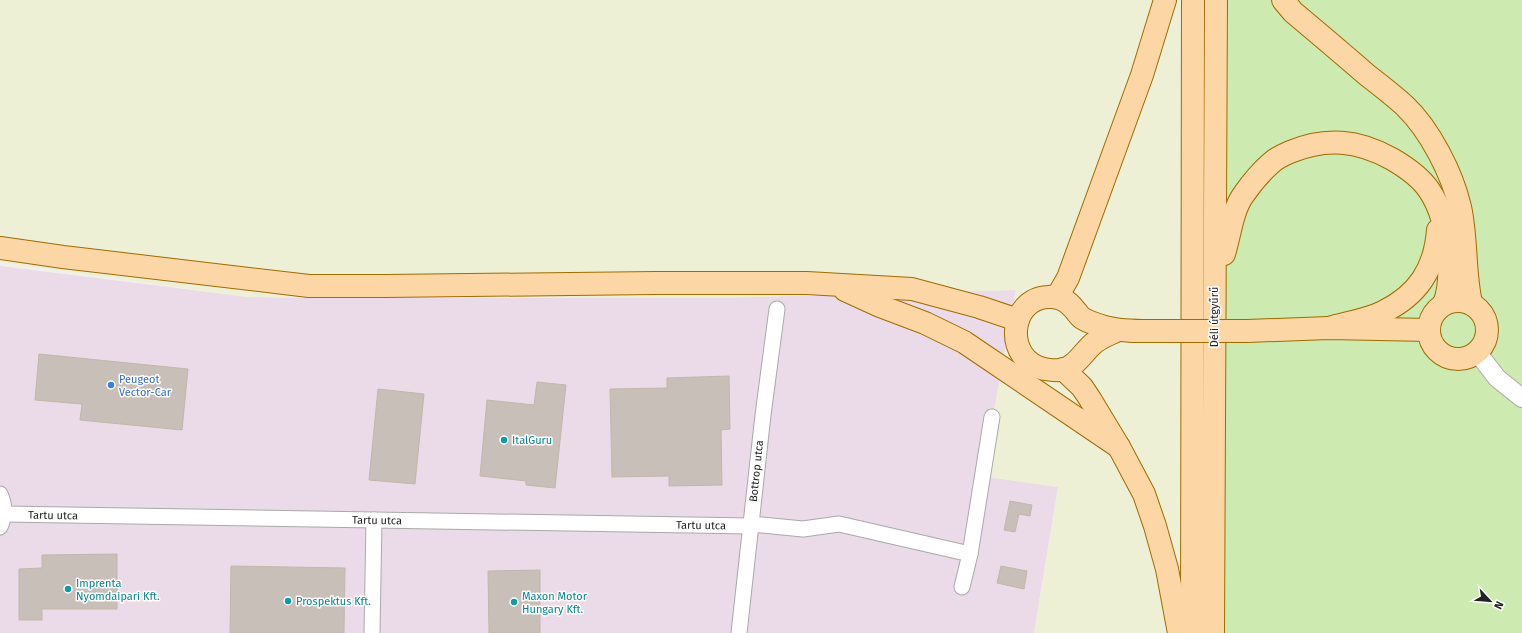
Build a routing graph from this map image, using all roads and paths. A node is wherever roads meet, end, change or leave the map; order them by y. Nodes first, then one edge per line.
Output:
1 (1165, 0) edge
2 (1193, 0) edge
3 (1216, 0) edge
4 (1283, 0) edge
5 (1436, 204) junction
6 (0, 248) edge
7 (833, 285) junction
8 (1057, 296) junction
9 (1214, 302) junction
10 (1444, 304) junction
11 (1471, 304) junction
12 (777, 309) dead end
13 (1018, 320) junction
14 (1329, 328) junction
15 (1118, 330) junction
16 (1428, 330) junction
17 (1477, 352) junction
18 (1063, 369) junction
19 (1522, 398) edge
20 (992, 417) dead end
21 (1119, 447) junction
22 (0, 494) edge
23 (2, 520) edge
24 (374, 520) junction
25 (751, 525) junction
26 (970, 554) junction
27 (962, 587) dead end
28 (372, 633) edge
29 (739, 633) edge
30 (1179, 633) edge
31 (1192, 633) edge
32 (1213, 633) edge

1 - 8 main road
2 - 31 main road, Déli útgyűrű
3 - 9 main road, Déli útgyűrű
4 - 11 main road
5 - 9 main road
5 - 10 main road
5 - 14 main road
6 - 7 main road
7 - 13 main road
7 - 21 main road
8 - 13 main road
8 - 15 main road
9 - 32 main road, Déli útgyűrű
10 - 11 main road
10 - 16 main road
11 - 17 main road
12 - 25 street, Bottrop utca
13 - 18 main road
14 - 15 main road, bridge
14 - 16 main road
15 - 18 main road
16 - 17 main road
17 - 19 street
18 - 21 main road
20 - 26 street
21 - 30 main road
22 - 23 street
23 - 24 street, Tartu utca
24 - 25 street, Tartu utca
24 - 28 street
25 - 26 street, Tartu utca
25 - 29 street, Bottrop utca
26 - 27 street

